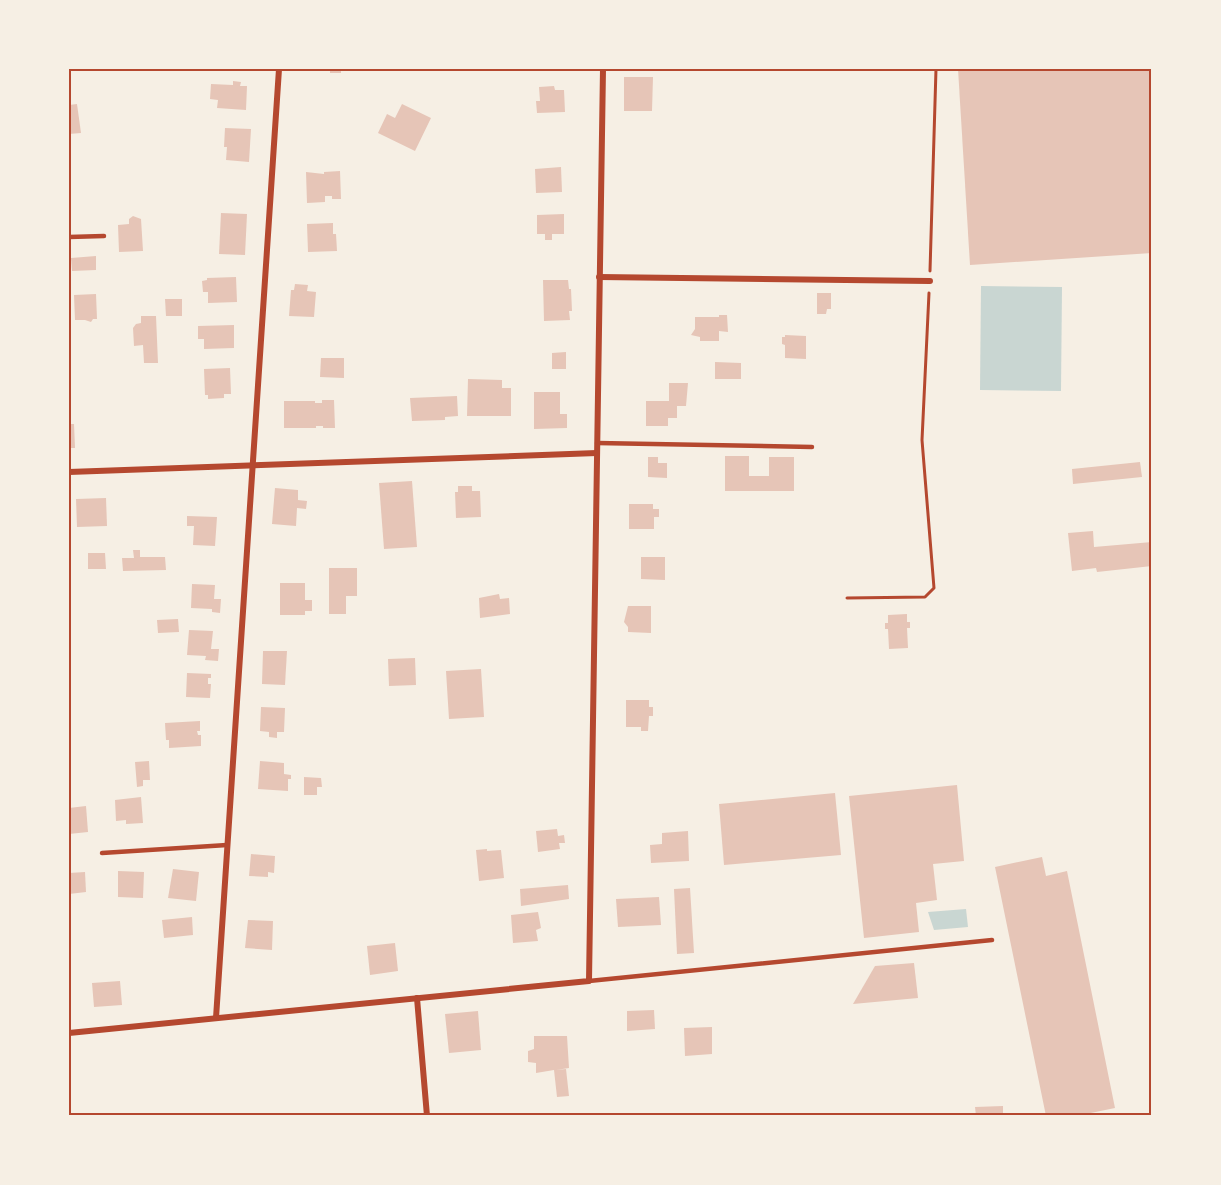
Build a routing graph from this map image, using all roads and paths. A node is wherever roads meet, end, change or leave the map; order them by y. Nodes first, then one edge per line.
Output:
1 (279, 69) edge
2 (603, 69) edge
3 (936, 69) edge
4 (104, 236) dead end
5 (69, 237) edge
6 (599, 277) junction
7 (930, 281) junction
8 (597, 443) junction
9 (812, 447) dead end
10 (597, 453) junction
11 (252, 464) junction
12 (69, 472) edge
13 (847, 598) dead end
14 (227, 845) junction
15 (102, 853) dead end
16 (992, 940) dead end
17 (589, 981) junction
18 (417, 998) junction
19 (216, 1018) junction
20 (69, 1033) edge
21 (427, 1116) edge

1 - 11 street
2 - 6 street
3 - 7 path
4 - 5 lane
6 - 7 street
6 - 8 street
7 - 13 path
8 - 9 lane
8 - 10 street
10 - 11 street
10 - 17 street
11 - 12 street
11 - 14 street
14 - 15 lane
14 - 19 street
16 - 17 lane
17 - 18 street
18 - 19 street
18 - 21 street
19 - 20 street

